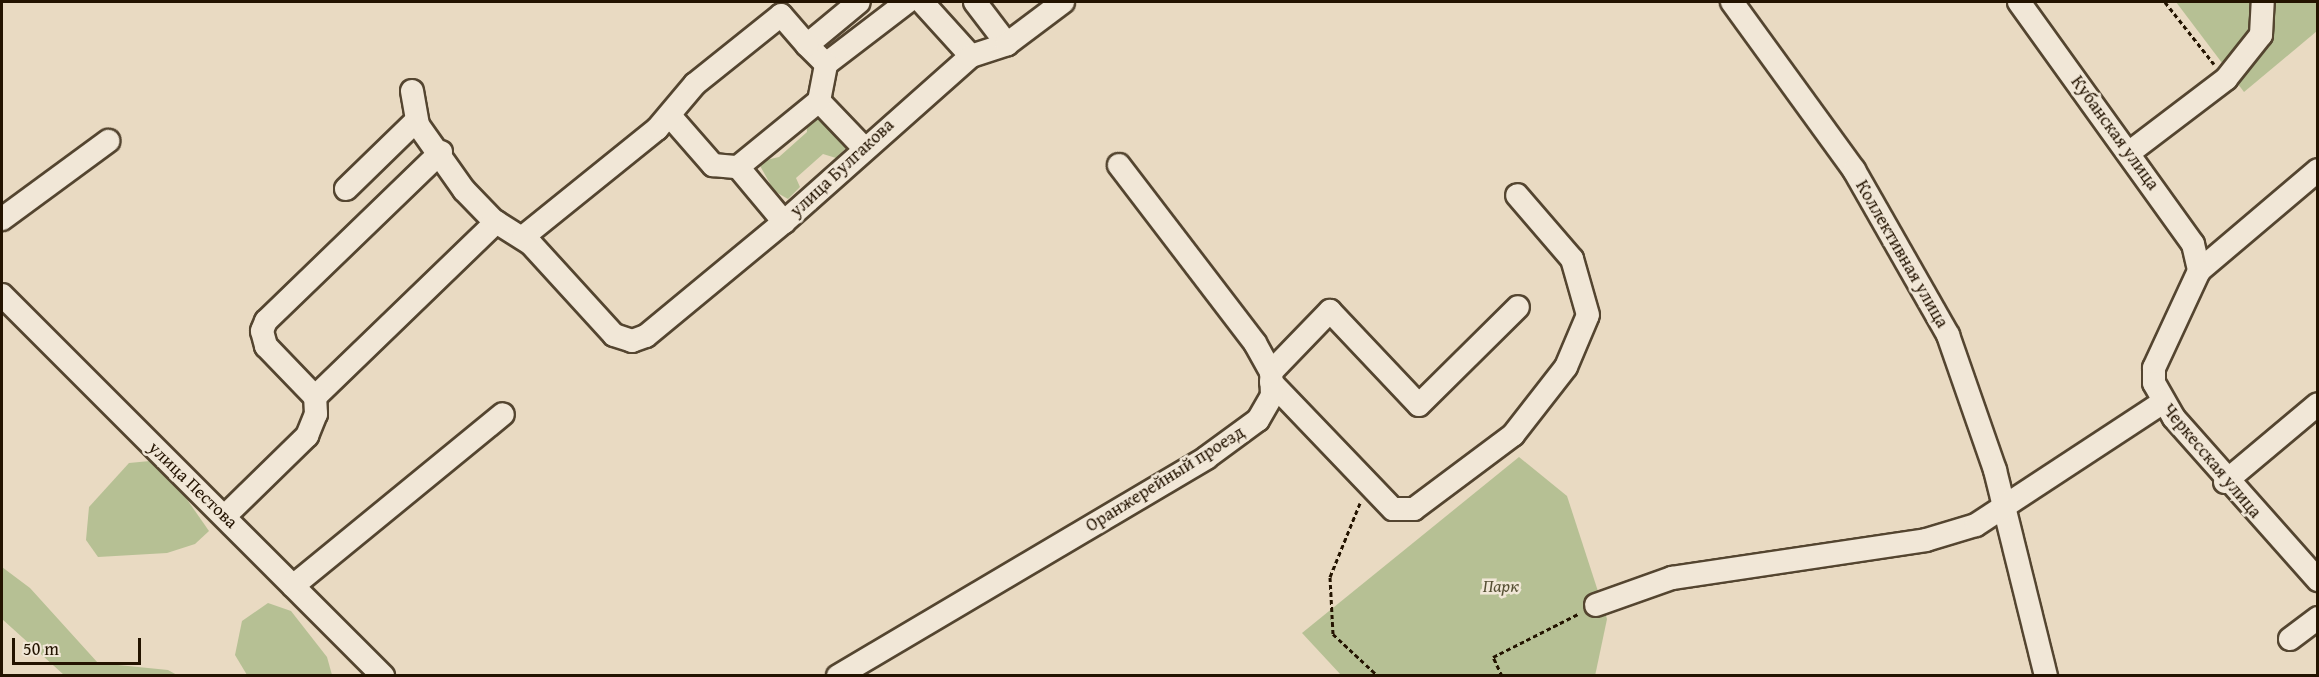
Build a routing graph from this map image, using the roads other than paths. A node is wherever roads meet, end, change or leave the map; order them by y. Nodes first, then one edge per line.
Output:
1 (860, 2) edge
2 (907, 2) edge
3 (922, 2) edge
4 (975, 2) edge
5 (1063, 2) edge
6 (1732, 2) edge
7 (2019, 2) edge
8 (2264, 2) edge
9 (1007, 44) junction
10 (807, 45) junction
11 (971, 56) junction
12 (826, 64) junction
13 (412, 91) dead end
14 (819, 101) junction
15 (671, 117) junction
16 (416, 121) junction
17 (108, 141) dead end
18 (863, 147) junction
19 (441, 152) junction
20 (2130, 152) junction
21 (1119, 165) dead end
22 (738, 167) junction
23 (2318, 170) edge
24 (346, 189) dead end
25 (1517, 195) dead end
26 (2, 219) edge
27 (496, 222) junction
28 (784, 222) junction
29 (523, 237) junction
30 (2199, 271) junction
31 (2, 295) edge
32 (1518, 307) dead end
33 (1271, 377) junction
34 (315, 397) junction
35 (2163, 402) junction
36 (2318, 404) edge
37 (502, 414) dead end
38 (2225, 482) junction
39 (2001, 510) junction
40 (225, 516) junction
41 (2318, 580) edge
42 (293, 586) junction
43 (1596, 605) road end
44 (2318, 618) edge
45 (2290, 639) dead end
46 (383, 675) edge
47 (838, 675) edge
48 (2046, 675) edge

1 - 10 street
2 - 12 street
3 - 11 street
4 - 9 street
5 - 9 street, улица Булгакова
6 - 39 street, Коллективная улица
7 - 20 street, Кубанская улица
8 - 20 street
9 - 11 street, улица Булгакова
10 - 12 street
10 - 15 street
11 - 18 street, улица Булгакова
12 - 14 street
13 - 16 street
14 - 18 street
14 - 22 street
15 - 22 street
15 - 29 street
16 - 19 street
16 - 24 street
17 - 26 street
18 - 28 street, улица Булгакова
19 - 27 street
19 - 34 street
20 - 30 street, Кубанская улица
21 - 33 street
22 - 28 street
23 - 30 street, Черкесская улица
25 - 33 street
27 - 29 street
27 - 34 street
28 - 29 street, улица Булгакова
30 - 35 street, Черкесская улица
31 - 40 street, улица Пестова
32 - 33 street
33 - 47 street, Оранжерейный проезд
34 - 40 street
35 - 38 street, Черкесская улица
35 - 39 street
36 - 38 street
37 - 42 street
38 - 41 street, Черкесская улица
39 - 43 street
39 - 48 street, Коллективная улица
40 - 42 street, улица Пестова
42 - 46 street, улица Пестова
44 - 45 street

